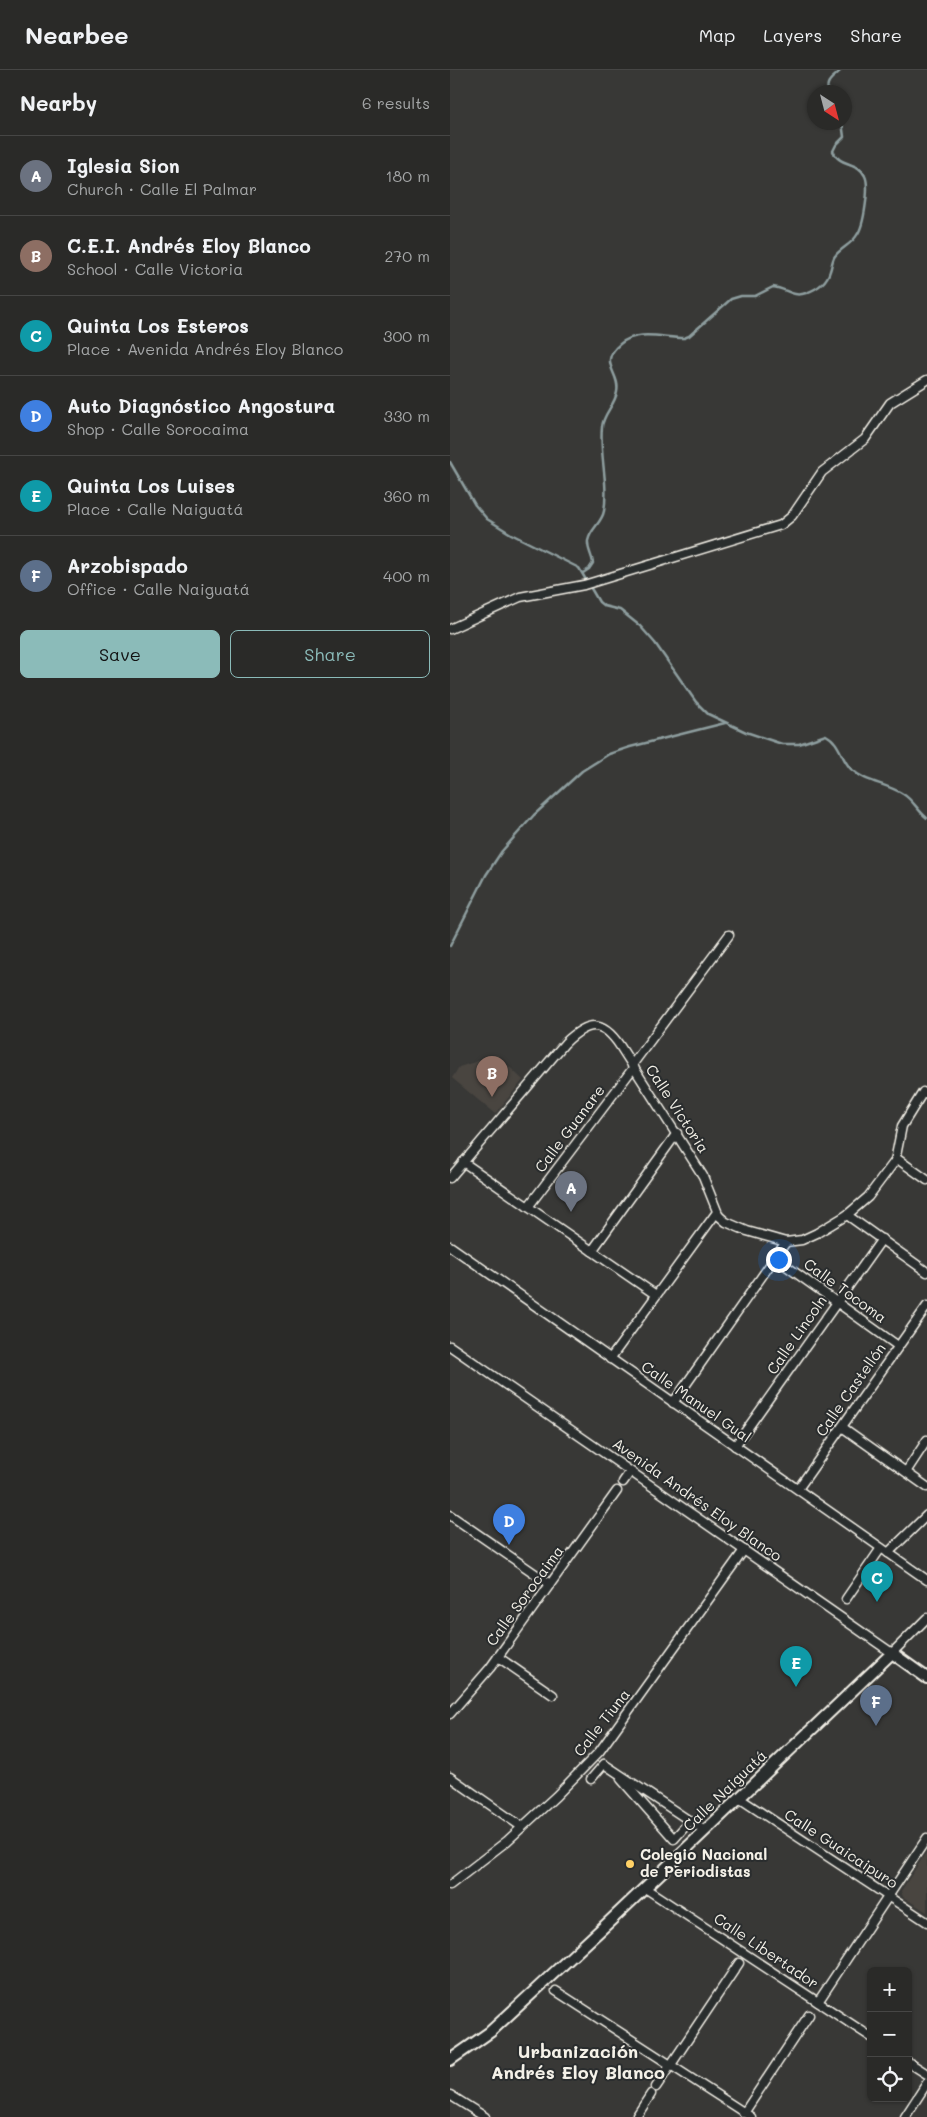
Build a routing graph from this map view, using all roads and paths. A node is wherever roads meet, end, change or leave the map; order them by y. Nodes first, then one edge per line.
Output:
1 (927, 380) edge
2 (450, 629) edge
3 (729, 935) dead end
4 (633, 1066) junction
5 (925, 1093) edge
6 (677, 1133) junction
7 (896, 1158) junction
8 (463, 1162) junction
9 (450, 1178) edge
10 (927, 1180) edge
11 (528, 1207) junction
12 (717, 1212) junction
13 (847, 1215) junction
14 (882, 1240) junction
15 (786, 1242) junction
16 (450, 1246) edge
17 (592, 1251) junction
18 (775, 1258) junction
19 (927, 1272) edge
20 (656, 1295) junction
21 (837, 1302) junction
22 (927, 1306) edge
23 (450, 1346) edge
24 (898, 1346) junction
25 (610, 1359) junction
26 (673, 1403) junction
27 (842, 1427) junction
28 (927, 1440) edge
29 (735, 1446) junction
30 (630, 1472) junction
31 (906, 1472) junction
32 (623, 1482) dead end
33 (927, 1487) edge
34 (798, 1490) junction
35 (617, 1491) dead end
36 (450, 1515) edge
37 (927, 1515) edge
38 (881, 1548) junction
39 (744, 1550) junction
40 (888, 1553) junction
41 (927, 1580) edge
42 (550, 1584) junction
43 (846, 1599) dead end
44 (927, 1618) edge
45 (892, 1652) junction
46 (498, 1657) junction
47 (927, 1678) edge
48 (553, 1695) dead end
49 (450, 1714) edge
50 (614, 1771) junction
51 (450, 1777) edge
52 (591, 1779) dead end
53 (739, 1798) junction
54 (690, 1821) junction
55 (522, 1827) junction
56 (705, 1831) junction
57 (927, 1838) edge
58 (450, 1885) edge
59 (645, 1888) junction
60 (888, 1896) junction
61 (927, 1922) edge
62 (739, 1963) dead end
63 (556, 1991) dead end
64 (818, 2002) junction
65 (810, 2015) dead end
66 (867, 2034) edge
67 (450, 2060) edge
68 (671, 2065) junction
69 (912, 2065) edge
70 (927, 2074) edge
71 (927, 2083) edge
72 (656, 2087) dead end
73 (651, 2094) dead end
74 (450, 2095) edge
75 (748, 2115) edge
76 (485, 2117) edge
77 (636, 2117) edge
78 (905, 2117) edge

1 - 2 street
3 - 4 street, Calle Guanare
4 - 6 street, Calle Victoria
4 - 8 street, Calle Victoria
4 - 11 street, Calle Guanare
5 - 7 street
6 - 12 street, Calle Victoria
6 - 17 street
7 - 10 street
7 - 13 street
8 - 9 street, Calle Victoria
8 - 11 street
11 - 17 street
12 - 15 street
12 - 20 street
13 - 14 street
13 - 15 street
14 - 19 street
14 - 21 street, Calle Lincoln
15 - 18 street
16 - 25 street, Calle Manuel Gual
17 - 20 street
18 - 21 street, Calle Tocoma
18 - 26 street
20 - 25 street
21 - 24 street, Calle Tocoma
21 - 29 street, Calle Lincoln
22 - 24 street, Calle Castellón
23 - 30 street, Avenida Andrés Eloy Blanco
24 - 27 street, Calle Castellón
25 - 26 street, Calle Manuel Gual
26 - 29 street, Calle Manuel Gual
27 - 31 street
27 - 34 street, Calle Castellón
28 - 31 street
29 - 34 street, Calle Manuel Gual
30 - 32 street
30 - 39 street, Avenida Andrés Eloy Blanco
31 - 33 street
34 - 38 street, Calle Manuel Gual
35 - 42 street, Calle Sorocaima
36 - 42 street
37 - 40 street
38 - 40 street, Calle Manuel Gual
38 - 43 street
39 - 45 street, Avenida Andrés Eloy Blanco
39 - 55 street, Calle Tiuna
40 - 41 street, Calle Manuel Gual
42 - 46 street, Calle Sorocaima
44 - 45 street, Calle Naiguatá
45 - 47 street, Avenida Andrés Eloy Blanco
45 - 53 street, Calle Naiguatá
46 - 48 street
46 - 49 street, Calle Sorocaima
50 - 52 street
50 - 54 street
50 - 54 street
51 - 55 street
53 - 56 street, Calle Naiguatá
53 - 60 street, Calle Guaicaipuro
54 - 56 street
55 - 58 street, Calle Tiuna
56 - 59 street, Calle Naiguatá
57 - 60 street
59 - 64 street, Calle Libertador
59 - 67 street, Calle Naiguatá
60 - 61 street, Calle Guaicaipuro
60 - 64 street
62 - 68 street
63 - 68 street
64 - 66 street, Calle Libertador
65 - 75 street
68 - 72 street
68 - 75 street
69 - 70 street
71 - 78 street
73 - 77 street
74 - 76 street

